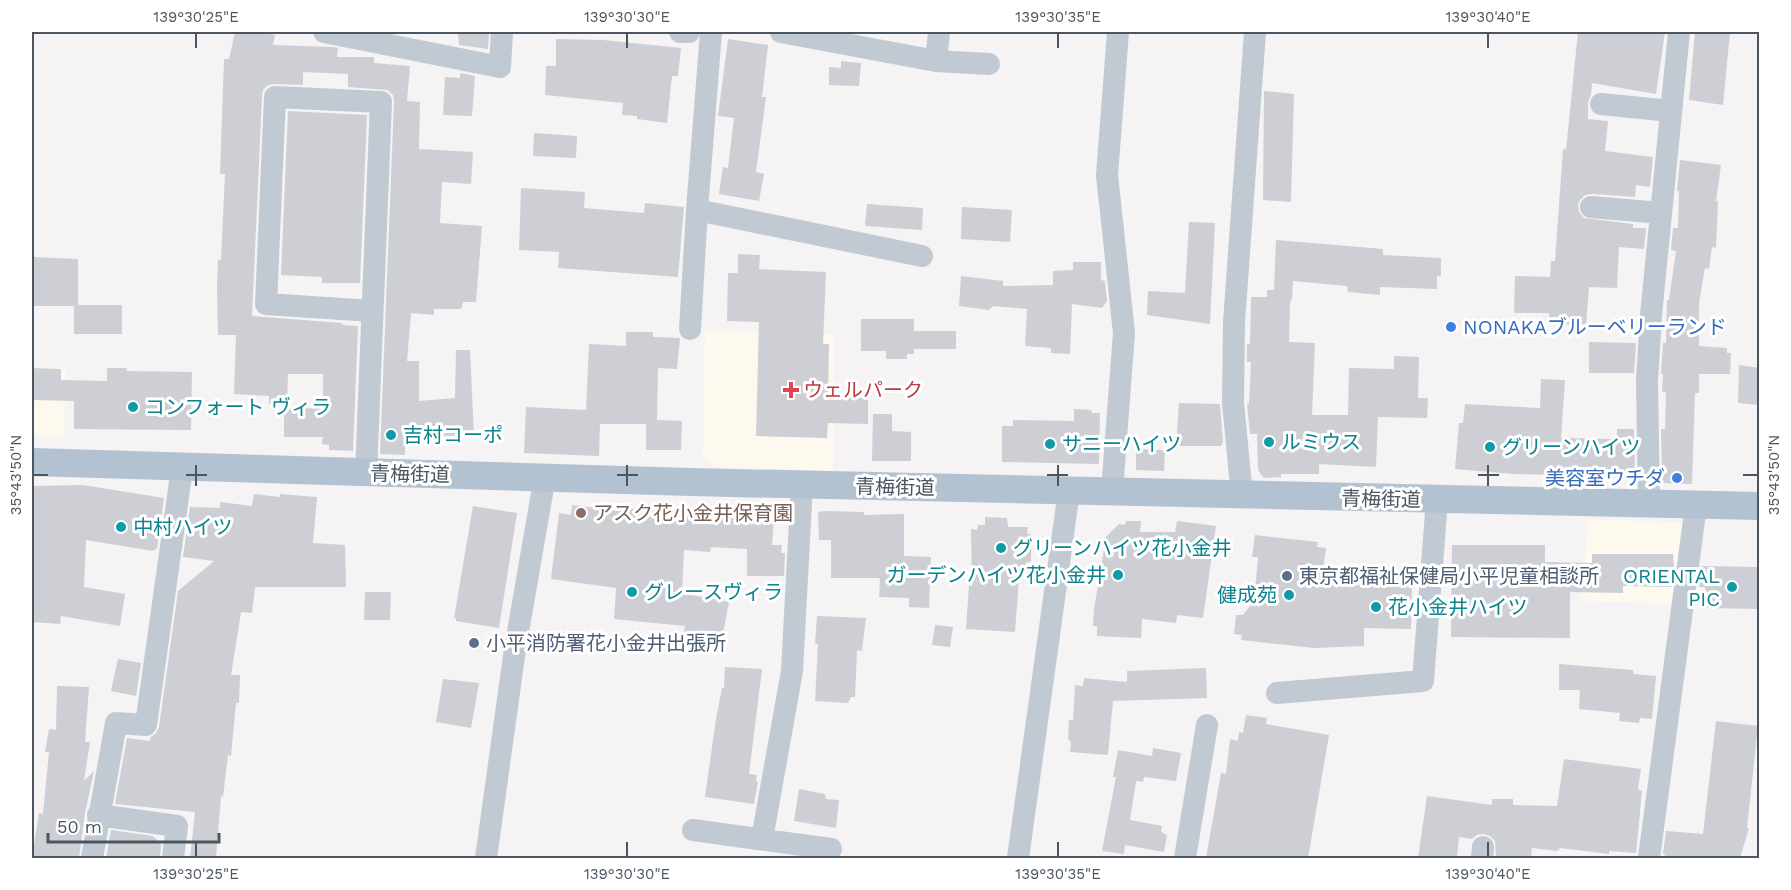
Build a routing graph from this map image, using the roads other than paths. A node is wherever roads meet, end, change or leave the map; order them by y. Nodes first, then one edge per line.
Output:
1 (324, 32) edge
2 (502, 32) edge
3 (680, 32) edge
4 (689, 32) edge
5 (711, 32) edge
6 (781, 32) edge
7 (939, 32) edge
8 (1118, 32) edge
9 (1255, 32) edge
10 (1679, 32) edge
11 (406, 40) edge
12 (936, 61) junction
13 (988, 64) dead end
14 (1601, 104) dead end
15 (1671, 111) junction
16 (1591, 207) dead end
17 (697, 210) junction
18 (1661, 213) junction
19 (922, 256) dead end
20 (372, 311) junction
21 (690, 329) dead end
22 (32, 462) edge
23 (182, 468) junction
24 (366, 473) junction
25 (544, 476) junction
26 (802, 484) junction
27 (1069, 491) junction
28 (1112, 491) junction
29 (1242, 495) junction
30 (1437, 500) junction
31 (1649, 505) junction
32 (1696, 505) junction
33 (1760, 506) edge
34 (1277, 693) dead end
35 (1207, 725) dead end
36 (98, 815) junction
37 (693, 830) dead end
38 (762, 839) junction
39 (831, 849) dead end
40 (92, 858) edge
41 (173, 858) edge
42 (486, 858) edge
43 (1018, 858) edge
44 (1185, 858) edge
45 (1649, 858) edge

1 - 11 street
2 - 11 street
3 - 4 street
5 - 17 street
6 - 12 street
7 - 12 street
8 - 28 street
9 - 29 street
10 - 15 street
12 - 13 street
14 - 15 street
15 - 18 street
16 - 18 street
17 - 19 street
17 - 21 street
18 - 31 street
20 - 20 street
20 - 24 street
22 - 23 main road, 青梅街道
23 - 24 main road, 青梅街道
23 - 36 street
24 - 25 main road, 青梅街道
25 - 26 main road, 青梅街道
25 - 42 street
26 - 27 main road, 青梅街道
26 - 38 street
27 - 28 main road, 青梅街道
27 - 43 street
28 - 29 main road, 青梅街道
29 - 30 main road, 青梅街道
30 - 31 main road, 青梅街道
30 - 34 street
31 - 32 main road, 青梅街道
32 - 33 main road, 青梅街道
32 - 45 street
35 - 44 street
36 - 40 street
36 - 41 street
37 - 38 street
38 - 39 street

